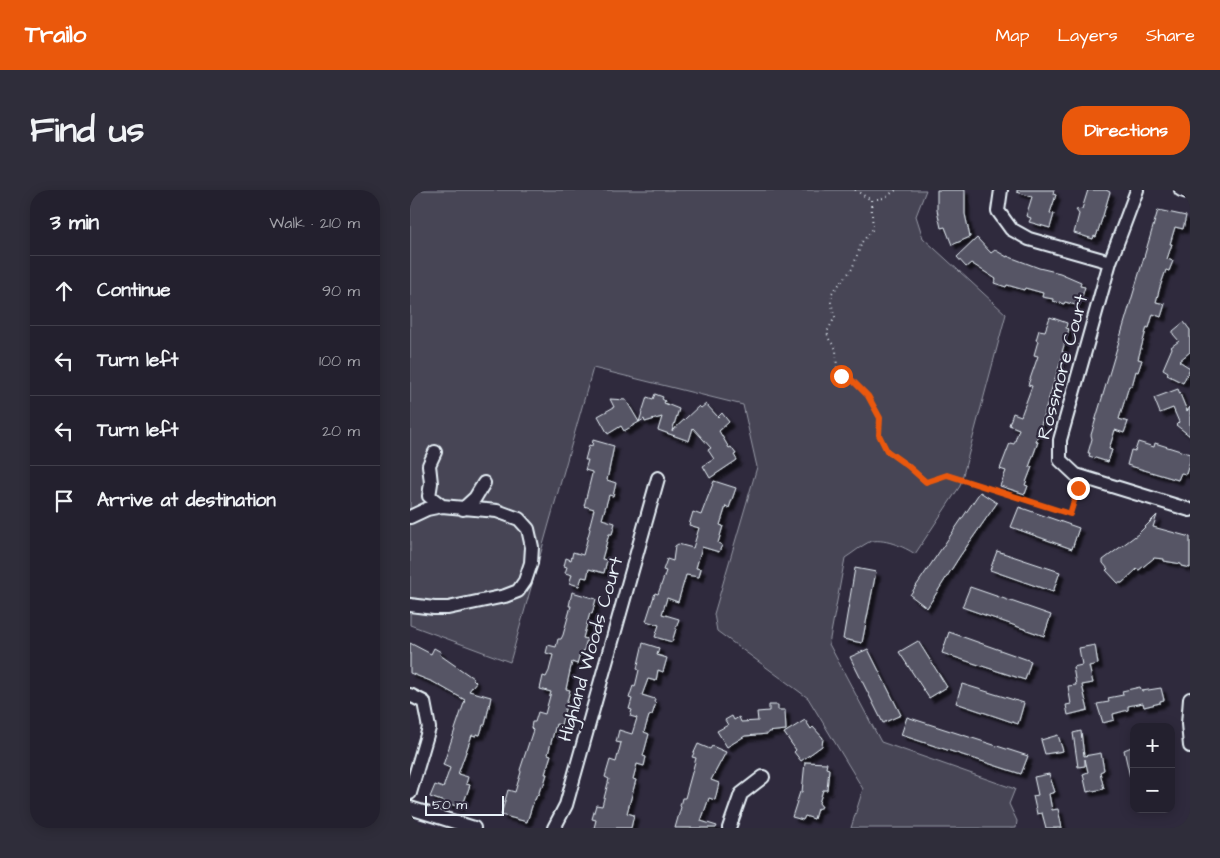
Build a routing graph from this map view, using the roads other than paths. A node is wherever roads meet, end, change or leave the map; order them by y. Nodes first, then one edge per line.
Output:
1 (1001, 190) edge
2 (1137, 190) edge
3 (1181, 190) edge
4 (1190, 193) edge
5 (1110, 262) junction
6 (435, 452) dead end
7 (658, 478) dead end
8 (484, 483) dead end
9 (442, 506) junction
10 (463, 509) junction
11 (1190, 510) edge
12 (410, 518) edge
13 (410, 605) edge
14 (410, 695) edge
15 (1190, 699) edge
16 (1190, 746) edge
17 (763, 777) dead end
18 (410, 793) edge
19 (410, 808) edge
20 (474, 828) edge
21 (554, 828) edge
22 (729, 828) edge

1 - 5 street
2 - 5 street, Rossmore Court
3 - 4 street
5 - 11 street, Rossmore Court
6 - 9 street
7 - 21 street, Highland Woods Court
8 - 10 street
9 - 10 street
9 - 12 street
10 - 13 street
14 - 18 street
15 - 16 street
17 - 22 street
19 - 20 street

